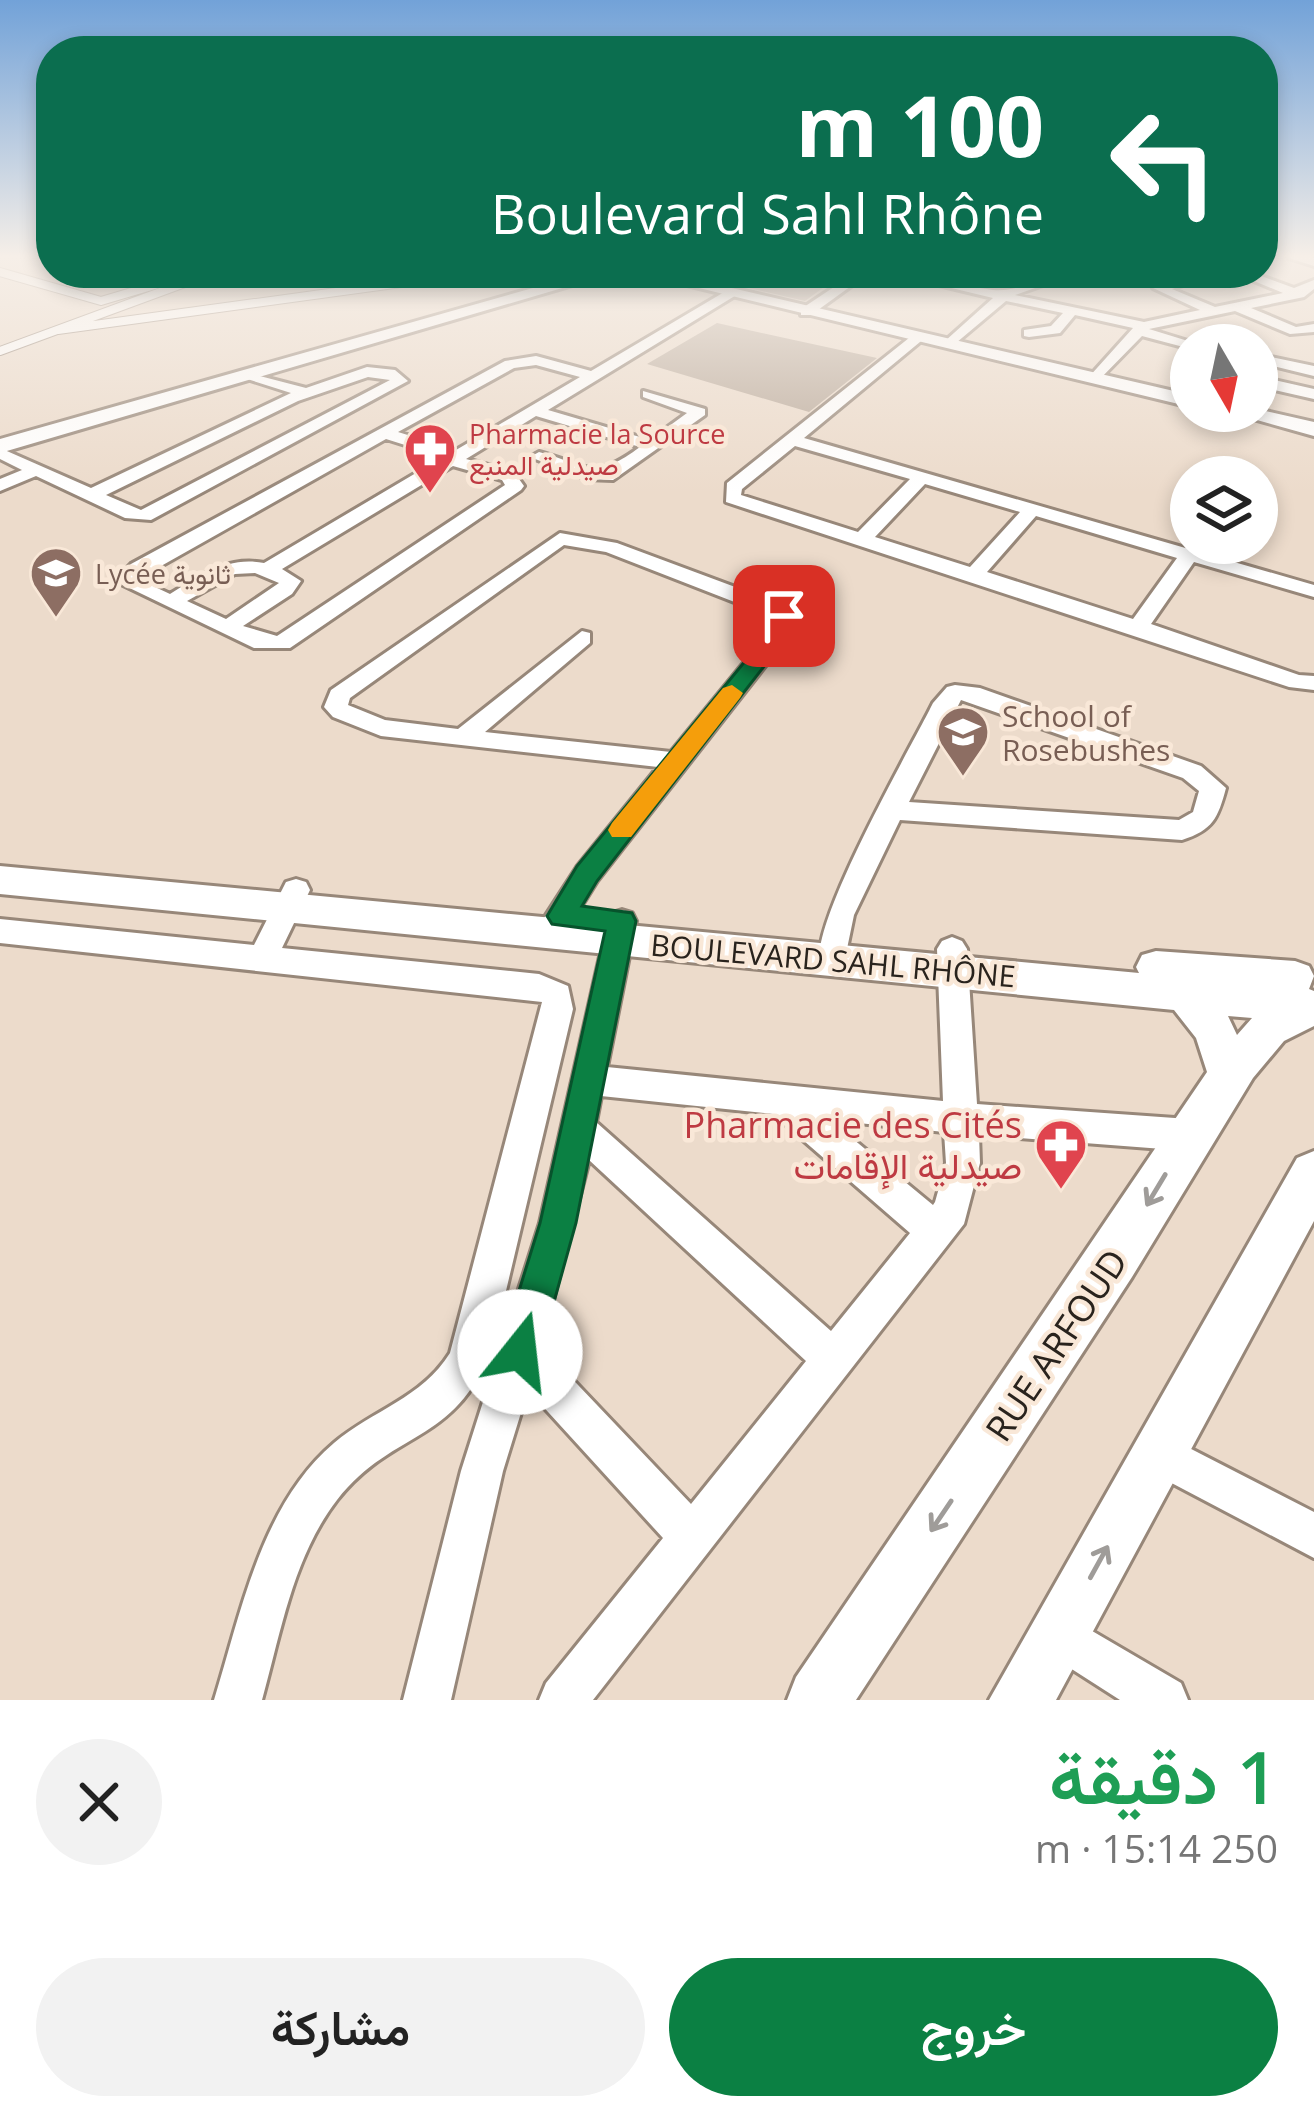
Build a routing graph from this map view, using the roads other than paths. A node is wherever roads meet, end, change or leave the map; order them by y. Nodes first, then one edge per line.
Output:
1 (46, 334) edge
2 (366, 334) edge
3 (382, 334) edge
4 (664, 334) edge
5 (907, 334) edge
6 (960, 334) edge
7 (1136, 334) edge
8 (1285, 334) edge
9 (1297, 334) edge
10 (919, 337) junction
11 (1290, 337) junction
12 (950, 344) junction
13 (1314, 349) edge
14 (0, 351) edge
15 (1278, 363) edge
16 (1281, 364) junction
17 (1314, 370) edge
18 (247, 374) junction
19 (594, 376) junction
20 (1096, 378) junction
21 (1278, 386) edge
22 (307, 393) junction
23 (649, 394) dead end
24 (1314, 394) edge
25 (1170, 395) edge
26 (535, 411) junction
27 (1278, 421) edge
28 (1314, 429) edge
29 (384, 433) junction
30 (793, 440) junction
31 (0, 446) edge
32 (653, 446) junction
33 (539, 457) dead end
34 (454, 458) junction
35 (37, 470) junction
36 (921, 478) junction
37 (0, 486) edge
38 (93, 494) junction
39 (1032, 509) junction
40 (861, 539) junction
41 (1170, 549) edge
42 (1183, 564) edge
43 (1220, 564) edge
44 (268, 569) junction
45 (975, 574) junction
46 (1314, 591) edge
47 (171, 602) junction
48 (1138, 627) junction
49 (226, 628) junction
50 (582, 638) dead end
51 (1314, 682) edge
52 (462, 738) junction
53 (676, 761) junction
54 (892, 810) junction
55 (0, 858) edge
56 (0, 880) edge
57 (291, 900) junction
58 (555, 925) junction
59 (0, 931) edge
60 (620, 931) junction
61 (833, 948) junction
62 (262, 958) junction
63 (952, 959) junction
64 (1182, 981) junction
65 (1308, 992) edge
66 (1230, 1076) junction
67 (590, 1080) junction
68 (776, 1096) junction
69 (960, 1118) junction
70 (580, 1130) junction
71 (1189, 1135) junction
72 (1314, 1174) edge
73 (936, 1231) junction
74 (520, 1352) junction
75 (835, 1361) junction
76 (1160, 1454) junction
77 (691, 1536) junction
78 (1314, 1536) edge
79 (1058, 1634) junction
80 (238, 1700) edge
81 (427, 1700) edge
82 (563, 1700) edge
83 (819, 1700) edge
84 (1021, 1700) edge
85 (1164, 1700) edge

1 - 14 lane
2 - 31 street
3 - 18 street
4 - 19 street
5 - 10 street
6 - 12 street
7 - 20 street
8 - 11 street
9 - 11 street
10 - 12 street
10 - 30 street
11 - 13 street
11 - 16 street
12 - 20 street
15 - 16 street
16 - 17 street
18 - 22 street
18 - 31 street
19 - 26 street
19 - 29 street
20 - 25 street
21 - 24 street
22 - 38 street
22 - 38 street
23 - 32 street
26 - 32 street
26 - 34 street
27 - 28 street
29 - 34 street
29 - 47 street
30 - 36 street
30 - 40 street
31 - 35 street
32 - 33 street
34 - 44 street
34 - 49 street
35 - 37 street
35 - 38 street
36 - 39 street
36 - 40 street
39 - 41 street
39 - 45 street
40 - 45 street
42 - 48 street
43 - 46 street
44 - 47 street
44 - 49 street
45 - 48 street
47 - 49 street
48 - 51 street
50 - 52 street
52 - 53 street
52 - 53 street
53 - 58 street
54 - 54 street
54 - 61 street
55 - 57 street, BOULEVARD SAHL RHÔNE
56 - 57 street, BOULEVARD SAHL RHÔNE
57 - 58 street, BOULEVARD SAHL RHÔNE
57 - 62 street
58 - 60 street, BOULEVARD SAHL RHÔNE
59 - 62 street
60 - 61 street, BOULEVARD SAHL RHÔNE
60 - 67 street
61 - 63 street, BOULEVARD SAHL RHÔNE
62 - 80 street
63 - 64 street, BOULEVARD SAHL RHÔNE
63 - 69 street
64 - 65 street, BOULEVARD SAHL RHÔNE
64 - 66 street
65 - 66 street, RUE ARFOUD
66 - 71 street, RUE ARFOUD
67 - 68 street
67 - 70 street
68 - 69 street
68 - 73 street
69 - 71 street
69 - 73 street
70 - 74 street
70 - 75 street
71 -> 83 street, RUE ARFOUD
72 - 76 street
73 - 75 street
74 - 77 street
74 - 81 street
75 - 77 street
76 - 78 street
79 -> 76 street
77 - 82 street
79 - 84 street
79 - 85 street

